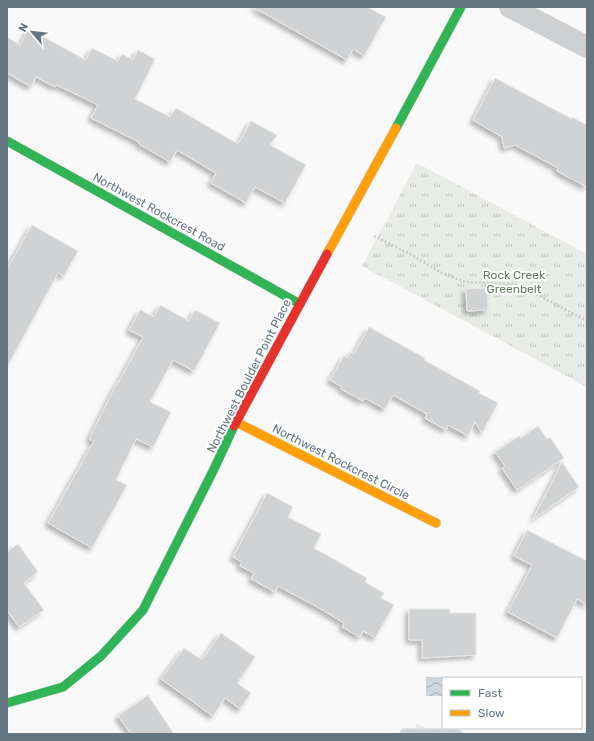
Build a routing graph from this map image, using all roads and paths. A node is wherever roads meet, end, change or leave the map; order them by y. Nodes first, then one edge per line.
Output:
1 (461, 7) edge
2 (510, 7) edge
3 (587, 48) edge
4 (7, 141) edge
5 (374, 236) dead end
6 (300, 304) junction
7 (587, 321) edge
8 (236, 422) junction
9 (436, 523) dead end
10 (7, 703) edge

1 - 6 street, Northwest Boulder Point Place
2 - 3 street
4 - 6 street, Northwest Rockcrest Road
5 - 7 path
6 - 8 street, Northwest Boulder Point Place
8 - 9 street, Northwest Rockcrest Circle
8 - 10 street, Northwest Boulder Point Place

